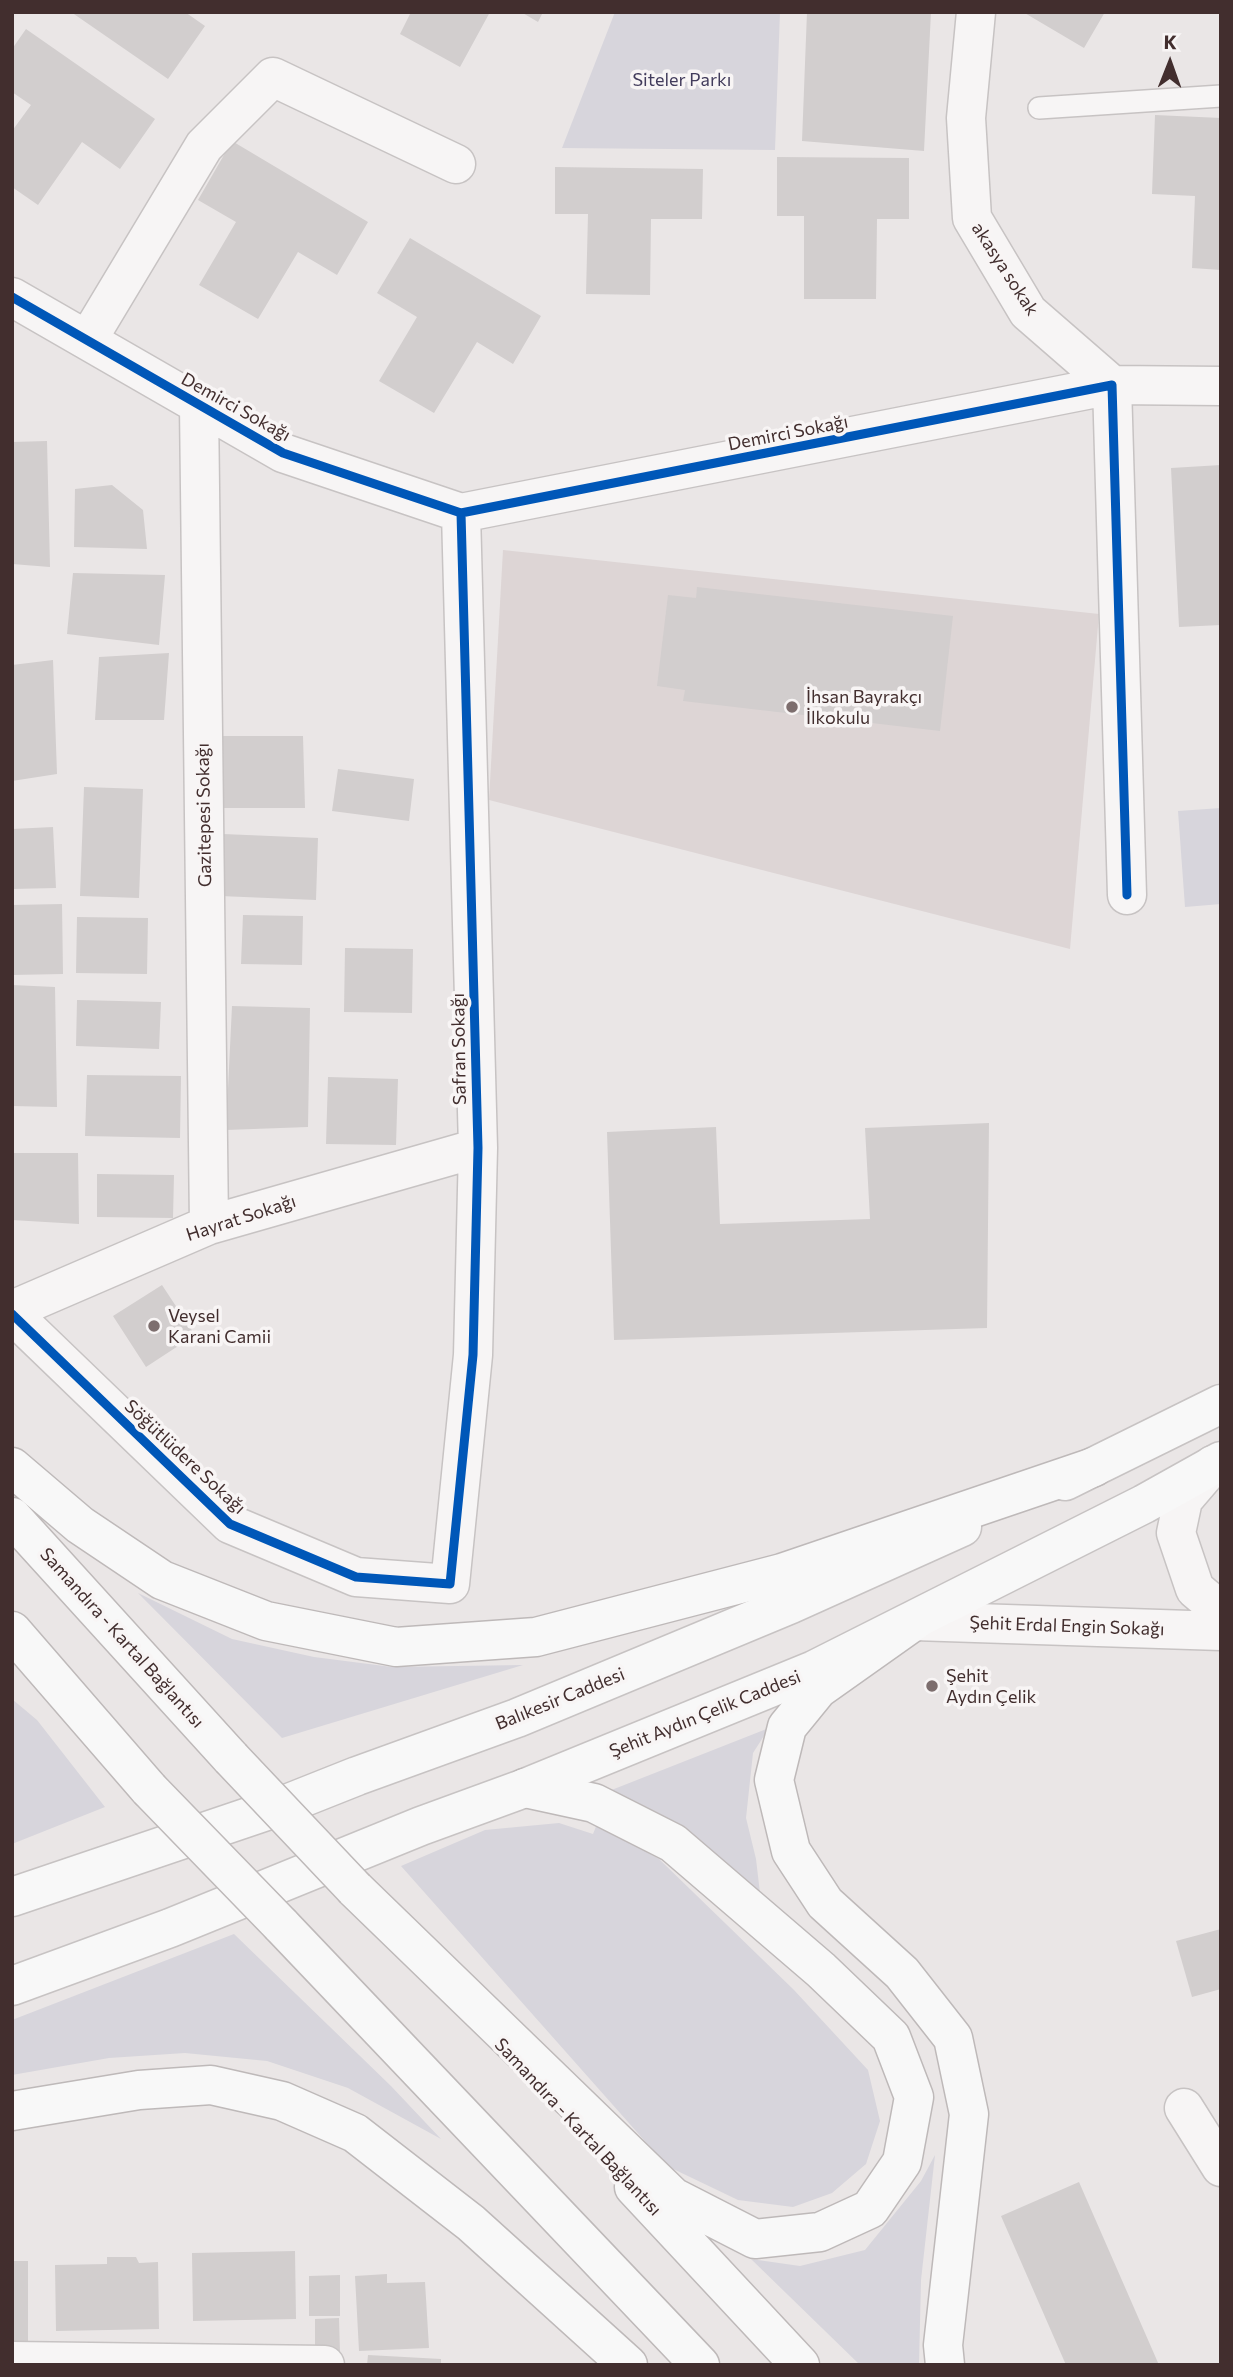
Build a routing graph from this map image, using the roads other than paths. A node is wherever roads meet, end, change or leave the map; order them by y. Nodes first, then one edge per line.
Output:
1 (976, 12) edge
2 (1221, 96) edge
3 (1039, 108) dead end
4 (456, 164) dead end
5 (12, 297) edge
6 (88, 339) junction
7 (1112, 386) junction
8 (1221, 386) edge
9 (199, 406) junction
10 (461, 513) junction
11 (1126, 895) dead end
12 (478, 1148) junction
13 (209, 1225) junction
14 (12, 1312) edge
15 (1221, 1404) edge
16 (1218, 1462) edge
17 (1094, 1467) junction
18 (12, 1468) edge
19 (12, 1517) edge
20 (450, 1584) joint
21 (1221, 1611) edge
22 (914, 1621) junction
23 (12, 1631) edge
24 (1221, 1631) edge
25 (12, 1670) edge
26 (525, 1788) junction
27 (149, 1789) junction
28 (355, 1889) junction
29 (12, 1897) edge
30 (12, 1986) edge
31 (1184, 2108) dead end
32 (12, 2111) edge
33 (1221, 2167) edge
34 (12, 2361) edge
35 (325, 2365) edge
36 (628, 2365) edge
37 (700, 2365) edge
38 (800, 2365) edge
39 (945, 2365) edge

1 - 7 street, akasya sokak
2 - 3 lane
4 - 6 street
5 - 6 street, Demirci Sokağı
6 - 9 street, Demirci Sokağı
7 - 8 street
7 - 10 street, Demirci Sokağı
7 - 11 street
9 - 10 street, Demirci Sokağı
9 - 13 street, Gazitepesi Sokağı
10 - 12 street, Safran Sokağı
12 - 13 street, Hayrat Sokağı
12 - 20 street, Safran Sokağı
13 - 14 street, Hayrat Sokağı
14 - 20 street, Söğütlüdere Sokağı
15 - 17 main road
16 - 21 street
16 - 22 main road, Şehit Aydın Çelik Caddesi
17 - 18 main road
17 - 29 main road, Balıkesir Caddesi
19 - 28 main road, Samandıra - Kartal Bağlantısı, bridge
22 - 24 street, Şehit Erdal Engin Sokağı
22 - 26 main road, Şehit Aydın Çelik Caddesi
22 - 39 main road
23 - 27 main road
25 - 27 main road
26 - 28 main road
26 - 30 main road, Şehit Aydın Çelik Caddesi
27 - 37 main road, bridge
28 - 38 main road, Samandıra - Kartal Bağlantısı
31 - 33 street
32 - 36 main road
34 - 35 street

